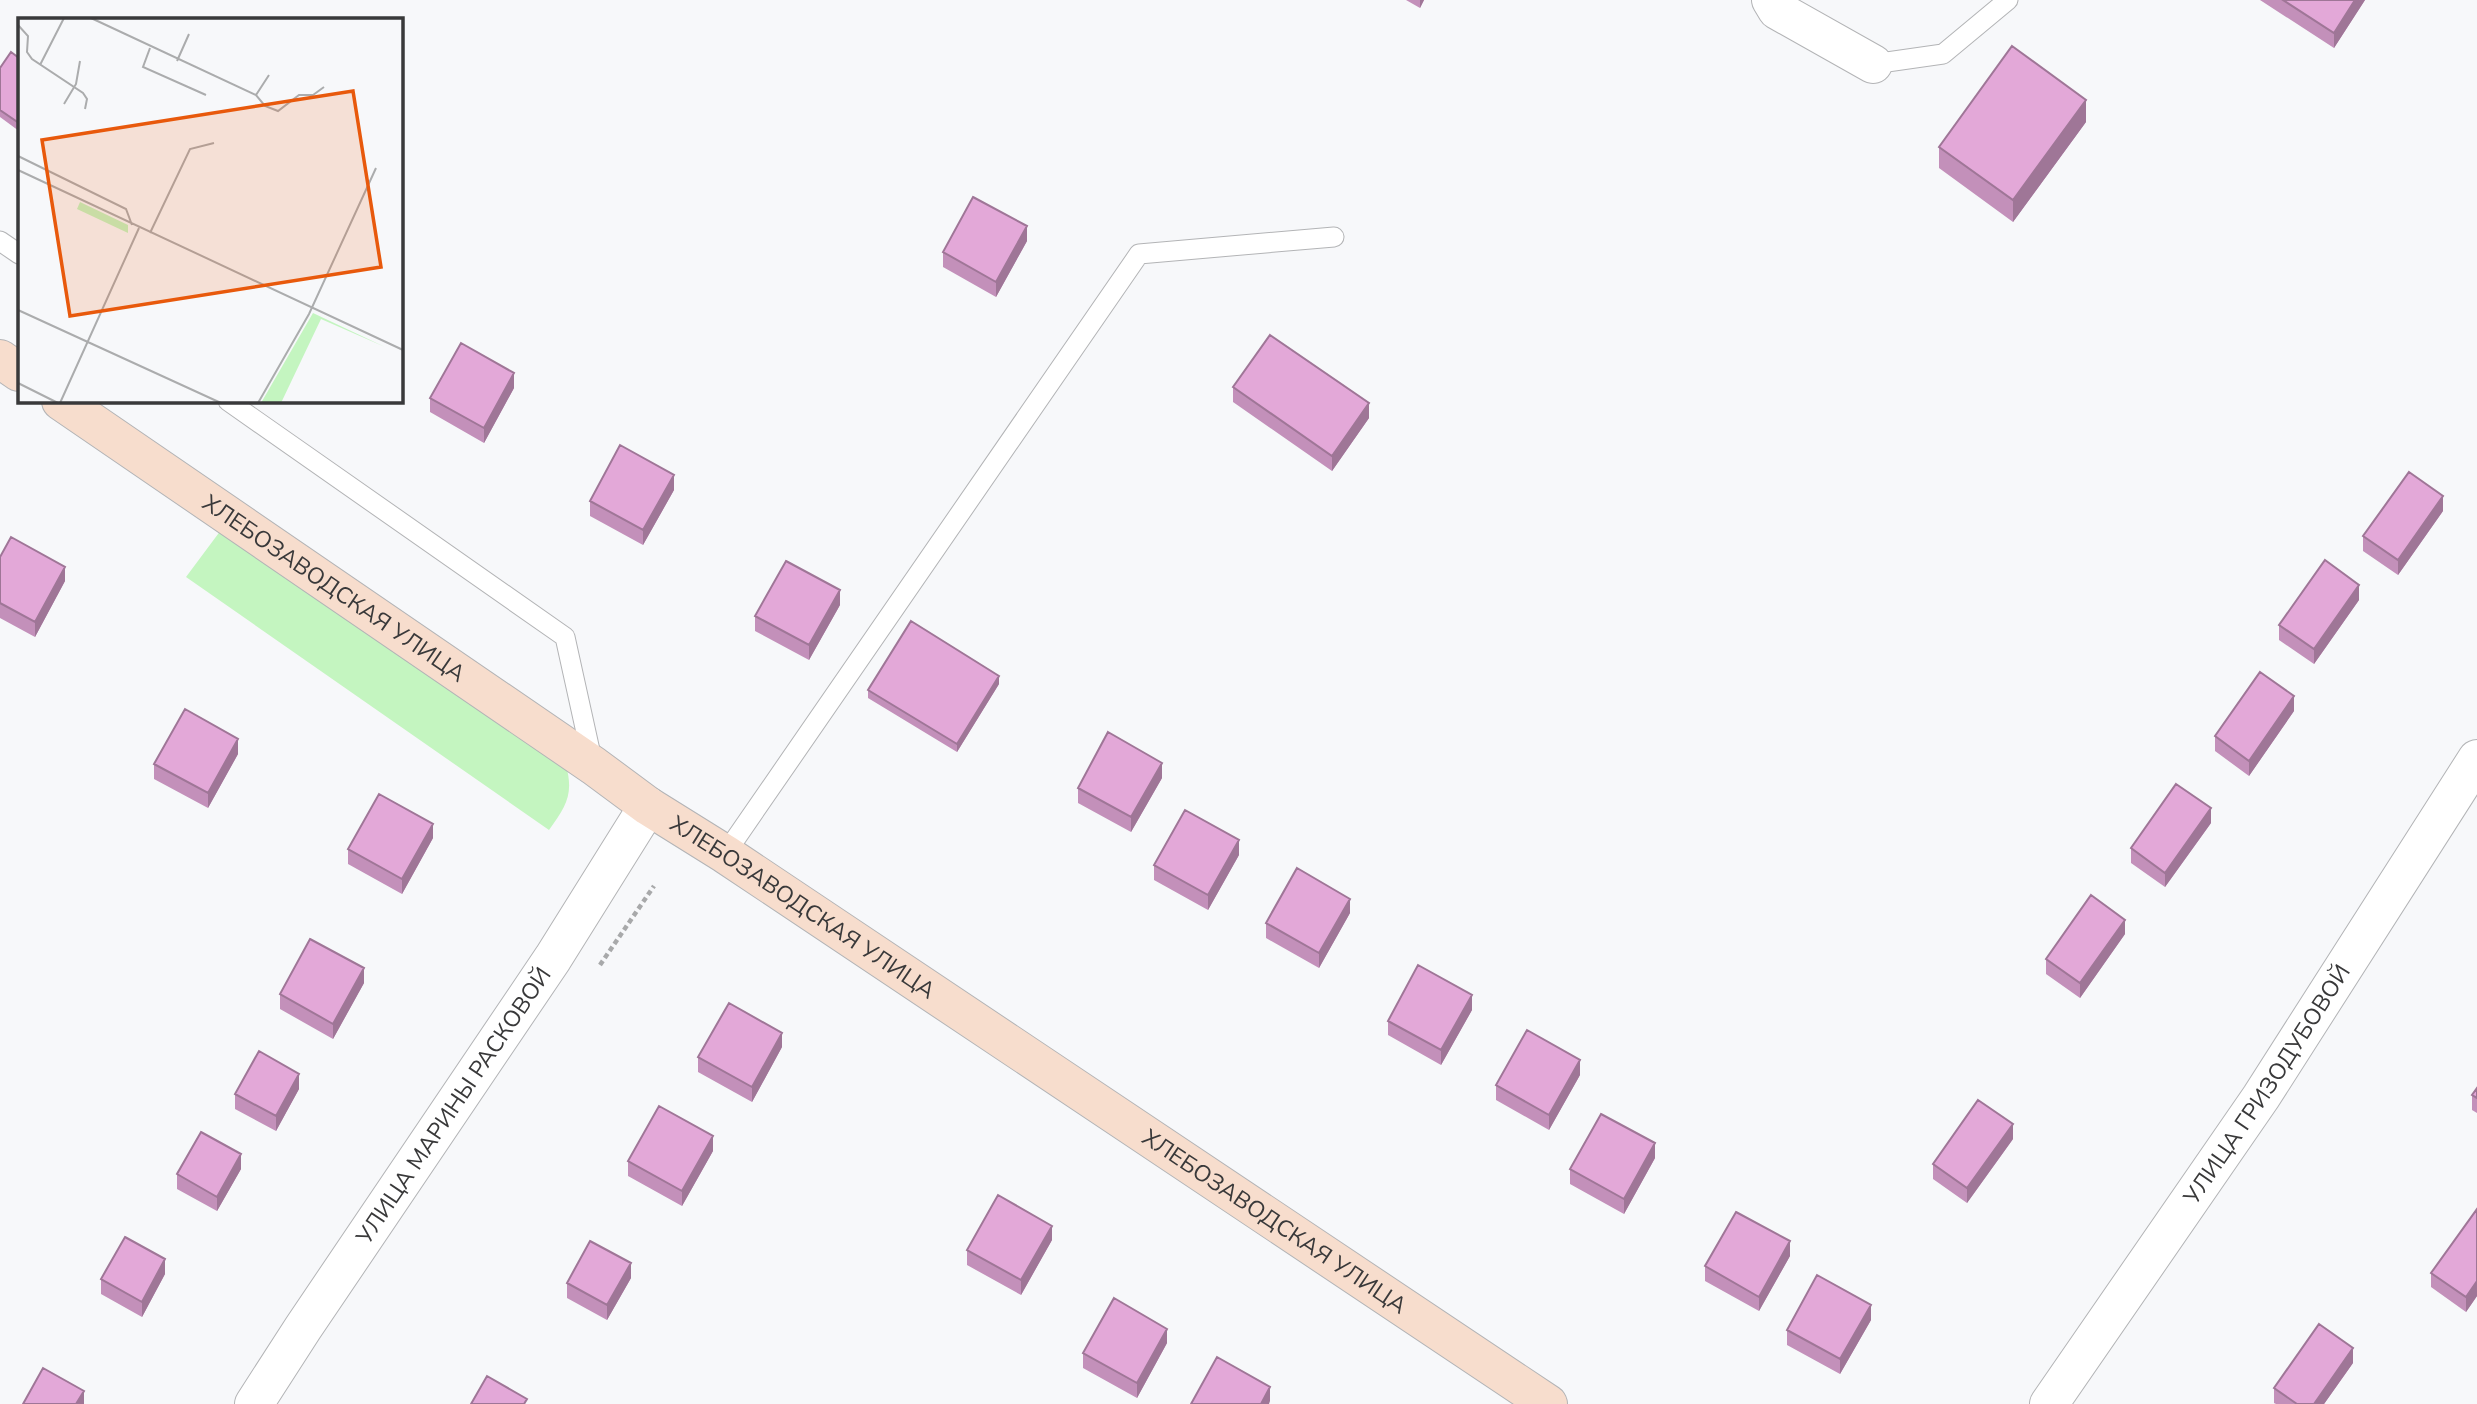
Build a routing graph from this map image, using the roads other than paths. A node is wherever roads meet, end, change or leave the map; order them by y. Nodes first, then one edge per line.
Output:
1 (1771, 0) edge
2 (2008, 0) edge
3 (1873, 64) joint
4 (1334, 237) dead end
5 (0, 241) edge
6 (18, 253) edge
7 (0, 359) edge
8 (18, 371) edge
9 (62, 402) edge
10 (229, 402) edge
11 (2477, 759) edge
12 (594, 766) junction
13 (648, 806) junction
14 (724, 854) junction
15 (254, 1404) edge
16 (1548, 1404) edge
17 (2049, 1404) edge

1 - 3 street
2 - 3 lane
4 - 14 lane
5 - 6 lane
7 - 8 street
9 - 12 street, ХЛЕБОЗАВОДСКАЯ УЛИЦА
10 - 12 lane
11 - 17 street, УЛИЦА ГРИЗОДУБОВОЙ
12 - 13 street, ХЛЕБОЗАВОДСКАЯ УЛИЦА
13 - 14 street, ХЛЕБОЗАВОДСКАЯ УЛИЦА
13 - 15 street, УЛИЦА МАРИНЫ РАСКОВОЙ
14 - 16 street, ХЛЕБОЗАВОДСКАЯ УЛИЦА

